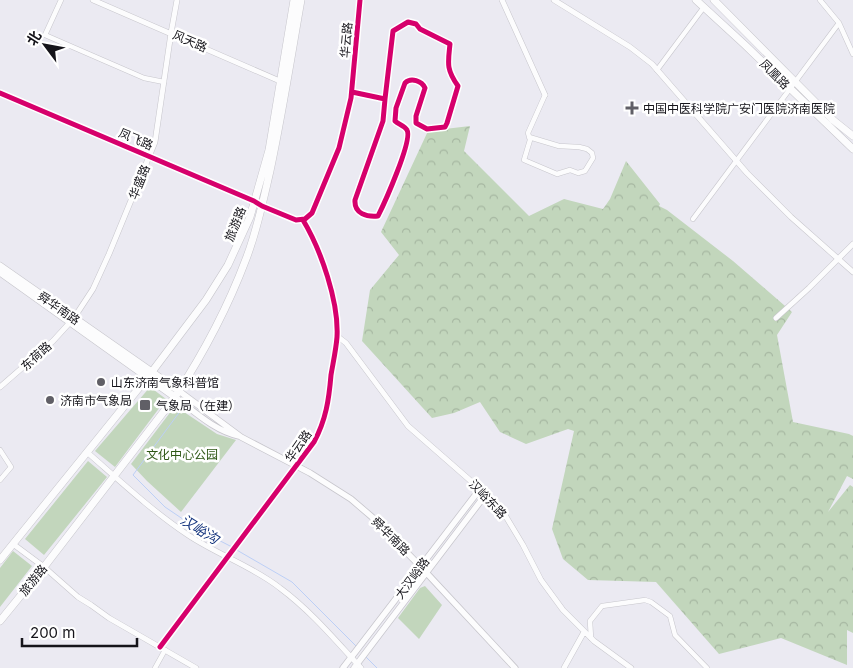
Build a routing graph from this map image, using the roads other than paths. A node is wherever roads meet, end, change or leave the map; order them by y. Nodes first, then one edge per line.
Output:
1 (61, 0) edge
2 (93, 0) edge
3 (177, 0) edge
4 (294, 0) edge
5 (301, 0) edge
6 (360, 0) edge
7 (502, 0) edge
8 (554, 0) edge
9 (696, 0) edge
10 (714, 0) edge
11 (820, 0) edge
12 (704, 7) junction
13 (839, 23) junction
14 (171, 33) junction
15 (853, 54) edge
16 (657, 70) junction
17 (164, 82) junction
18 (283, 82) junction
19 (794, 82) junction
20 (789, 89) junction
21 (352, 92) junction
22 (0, 93) edge
23 (544, 95) joint
24 (385, 99) junction
25 (853, 136) edge
26 (529, 137) junction
27 (853, 149) edge
28 (149, 156) junction
29 (736, 161) junction
30 (254, 201) junction
31 (262, 206) junction
32 (693, 219) dead end
33 (303, 220) junction
34 (853, 244) edge
35 (838, 258) junction
36 (0, 266) edge
37 (0, 272) edge
38 (853, 272) edge
39 (776, 318) dead end
40 (72, 321) junction
41 (337, 336) junction
42 (150, 375) junction
43 (0, 386) edge
44 (177, 394) junction
45 (0, 450) edge
46 (88, 453) junction
47 (296, 466) junction
48 (113, 475) junction
49 (0, 480) edge
50 (480, 489) junction
51 (486, 494) junction
52 (13, 544) junction
53 (228, 557) junction
54 (0, 560) edge
55 (44, 566) junction
56 (421, 567) junction
57 (426, 573) junction
58 (0, 620) edge
59 (584, 632) junction
60 (591, 638) junction
61 (163, 649) junction
62 (351, 658) junction
63 (358, 667) edge
64 (155, 668) edge
65 (196, 668) edge
66 (344, 668) edge
67 (515, 668) edge
68 (564, 668) edge
69 (631, 668) edge
70 (708, 668) edge

1 - 17 street
2 - 14 street, 风天路
3 - 14 street, 华盛路
4 - 18 main road, 旅游路
5 - 18 main road, 旅游路
6 - 21 street, 华云路
7 - 23 street
8 - 16 street
9 - 12 main road, 凤凰路
10 - 19 main road, 凤凰路
11 - 13 street
12 - 16 street
12 - 20 main road, 凤凰路
13 - 15 street
13 - 19 street
14 - 17 street, 华盛路
14 - 18 street, 风天路
16 - 29 street
17 - 28 street, 华盛路
18 - 30 main road, 旅游路
18 - 31 main road, 旅游路
19 - 20 street
19 - 25 main road, 凤凰路
20 - 27 main road, 凤凰路
20 - 29 street
21 - 24 street
21 - 33 street, 华云路
22 - 28 street, 凤飞路
23 - 26 street
24 - 24 street
26 - 26 street
28 - 30 street, 凤飞路
28 - 40 street, 华盛路
29 - 32 street
29 - 35 street
30 - 31 street, 凤飞路
30 - 42 main road, 旅游路
31 - 33 street
31 - 44 main road, 旅游路
33 - 41 street, 华云路
34 - 35 street
35 - 38 street
35 - 39 street
36 - 40 main road, 舜华南路
37 - 40 main road, 舜华南路
40 - 42 main road, 舜华南路
40 - 43 street, 东荷路
41 - 47 street, 华云路
41 - 50 street, 汉峪东路
42 - 44 main road, 舜华南路
42 - 46 main road, 旅游路
44 - 47 main road, 舜华南路
44 - 48 main road, 旅游路
45 - 49 street
46 - 48 street
46 - 52 main road, 旅游路
47 - 53 street, 华云路
47 - 56 main road, 舜华南路
48 - 53 street
48 - 55 main road, 旅游路
50 - 51 street, 汉峪东路
50 - 56 main road, 大汉峪路
51 - 57 main road, 大汉峪路
51 - 59 street, 汉峪东路
52 - 54 main road, 旅游路
52 - 55 street
53 - 61 street, 华云路
53 - 62 street
55 - 58 main road, 旅游路
55 - 61 street
56 - 57 main road, 舜华南路
56 - 62 main road, 大汉峪路
57 - 63 main road, 大汉峪路
57 - 67 main road, 舜华南路
59 - 60 street, 汉峪东路
59 - 68 street
60 - 69 street, 汉峪东路
60 - 70 street
61 - 64 street
61 - 65 street
62 - 63 street
62 - 66 main road, 大汉峪路

